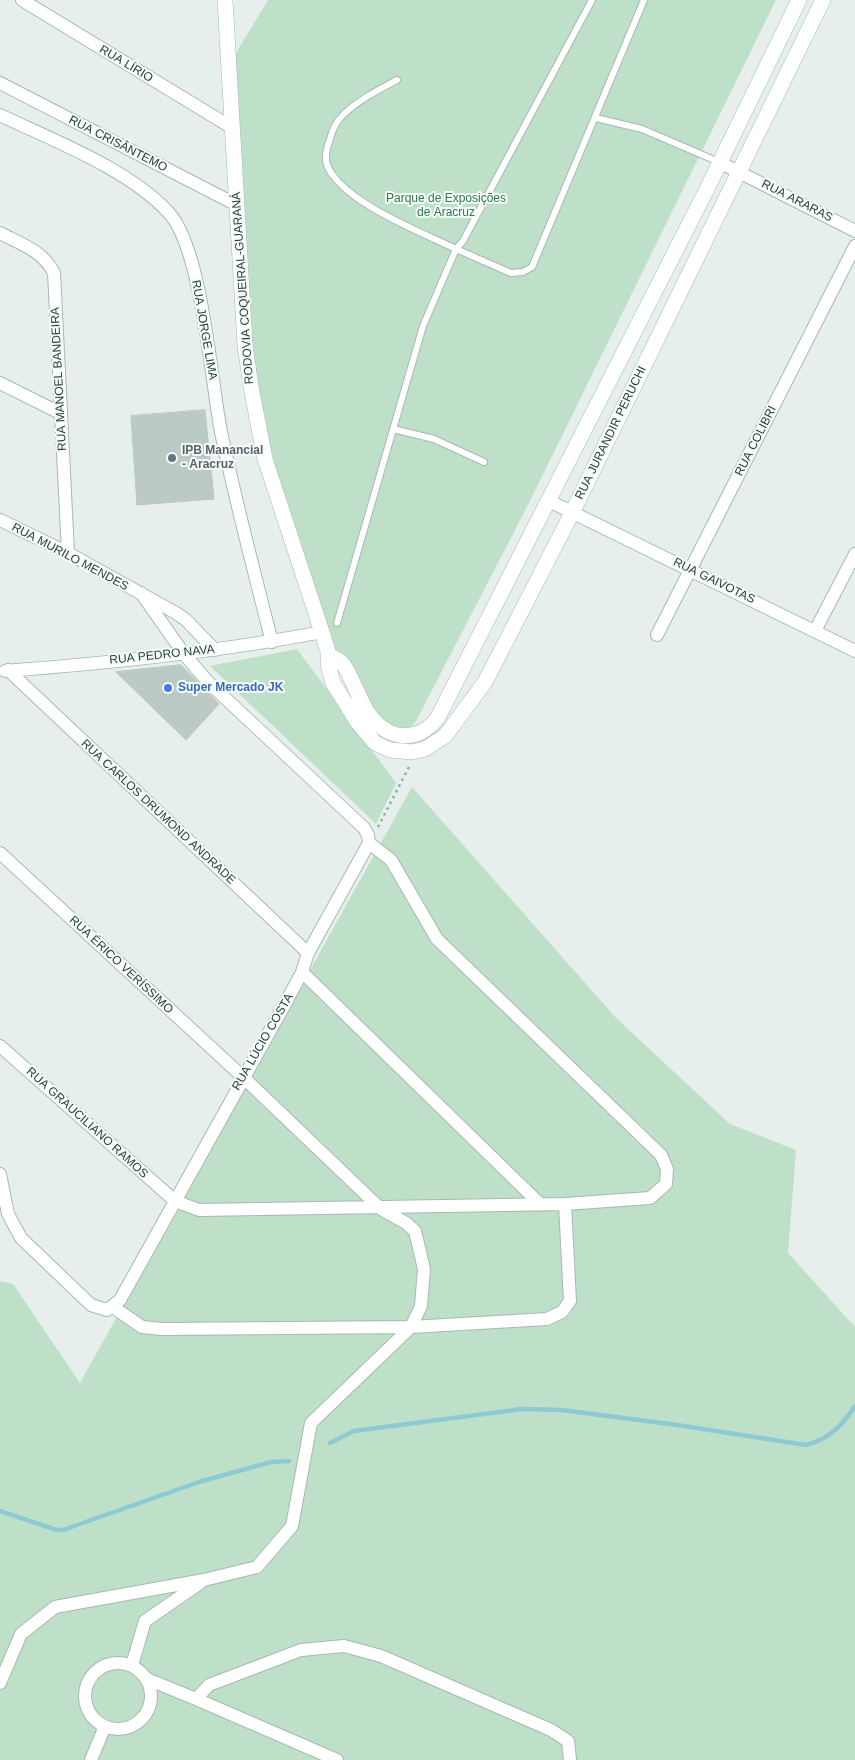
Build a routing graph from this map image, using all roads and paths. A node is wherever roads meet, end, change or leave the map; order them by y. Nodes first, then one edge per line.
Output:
1 (22, 0) edge
2 (225, 0) edge
3 (592, 0) edge
4 (644, 0) edge
5 (799, 0) edge
6 (823, 0) edge
7 (397, 80) dead end
8 (0, 83) edge
9 (0, 115) edge
10 (596, 118) junction
11 (231, 127) junction
12 (720, 162) junction
13 (739, 171) junction
14 (236, 204) junction
15 (855, 231) edge
16 (0, 233) edge
17 (855, 246) edge
18 (456, 249) junction
19 (0, 383) edge
20 (60, 413) junction
21 (393, 429) junction
22 (484, 462) dead end
23 (549, 501) junction
24 (573, 511) junction
25 (0, 520) edge
26 (68, 553) junction
27 (855, 554) edge
28 (691, 570) junction
29 (140, 594) junction
30 (337, 623) dead end
31 (815, 631) junction
32 (322, 632) junction
33 (657, 636) dead end
34 (272, 642) junction
35 (214, 650) junction
36 (855, 650) edge
37 (184, 654) junction
38 (329, 655) junction
39 (4, 671) edge
40 (354, 686) joint
41 (340, 694) joint
42 (418, 751) junction
43 (369, 844) junction
44 (0, 853) edge
45 (308, 953) junction
46 (302, 972) junction
47 (0, 1046) edge
48 (243, 1077) junction
49 (0, 1174) edge
50 (174, 1201) junction
51 (540, 1204) junction
52 (565, 1204) junction
53 (381, 1209) junction
54 (113, 1307) junction
55 (411, 1327) junction
56 (204, 1580) junction
57 (132, 1666) junction
58 (147, 1679) junction
59 (0, 1683) edge
60 (196, 1699) junction
61 (105, 1726) junction
62 (91, 1760) edge
63 (337, 1760) edge
64 (570, 1760) edge

1 - 11 street, RUA LÍRIO
2 - 11 street, RODOVIA COQUEIRAL-GUARANÁ
3 - 18 lane
4 - 10 lane
5 - 12 street, RUA JURANDIR PERUCHI
6 - 13 street, RUA JURANDIR PERUCHI
7 - 18 lane
8 - 14 street, RUA CRISÂNTEMO
9 - 34 street, RUA JORGE LIMA
10 - 12 lane
10 - 18 lane
11 - 14 street, RODOVIA COQUEIRAL-GUARANÁ
12 - 13 street, RUA ARARAS
12 - 23 street, RUA JURANDIR PERUCHI
13 - 15 street, RUA ARARAS
13 - 24 street, RUA JURANDIR PERUCHI
14 - 32 street, RODOVIA COQUEIRAL-GUARANÁ
16 - 20 street, RUA MANOEL BANDEIRA
17 - 28 street, RUA COLIBRI
18 - 21 lane
19 - 20 street
20 - 26 street, RUA MANOEL BANDEIRA
21 - 22 lane
21 - 30 lane
23 - 24 street, RUA GAIVOTAS
23 - 40 street, RUA JURANDIR PERUCHI
24 - 28 street, RUA GAIVOTAS
24 - 42 street, RUA JURANDIR PERUCHI
25 - 26 street, RUA MURILO MENDES
26 - 29 street, RUA MURILO MENDES
27 - 31 street
28 - 31 street, RUA GAIVOTAS
28 - 33 street, RUA COLIBRI
29 - 35 street, RUA MURILO MENDES
29 - 37 street, RUA MURILO MENDES
31 - 36 street, RUA GAIVOTAS
32 - 34 street, RUA PEDRO NAVA
32 - 38 street, RODOVIA COQUEIRAL-GUARANÁ
34 - 35 street, RUA PEDRO NAVA
35 - 37 street, RUA PEDRO NAVA
37 - 39 street, RUA PEDRO NAVA
37 - 43 street
38 - 40 street, RODOVIA COQUEIRAL-GUARANÁ
38 - 41 street, RODOVIA COQUEIRAL-GUARANÁ
39 - 45 street, RUA CARLOS DRUMOND ANDRADE
41 - 42 street, RUA JURANDIR PERUCHI
42 - 43 path
43 - 45 street, RUA LÚCIO COSTA
43 - 52 street
44 - 48 street, RUA ÉRICO VERÍSSIMO
45 - 46 street, RUA LÚCIO COSTA
46 - 48 street, RUA LÚCIO COSTA
46 - 51 street
47 - 50 street, RUA GRAUCILIANO RAMOS
48 - 50 street, RUA LÚCIO COSTA
48 - 53 street, RUA ÉRICO VERÍSSIMO
49 - 54 street
50 - 53 street
50 - 54 street, RUA LÚCIO COSTA
51 - 52 street
51 - 53 street
52 - 55 street
53 - 55 street
54 - 55 street
55 - 56 street
56 - 57 street
56 - 59 street
57 - 58 street
57 - 61 street
58 - 60 street
58 - 61 street
60 - 63 street
60 - 64 street
61 - 62 street

